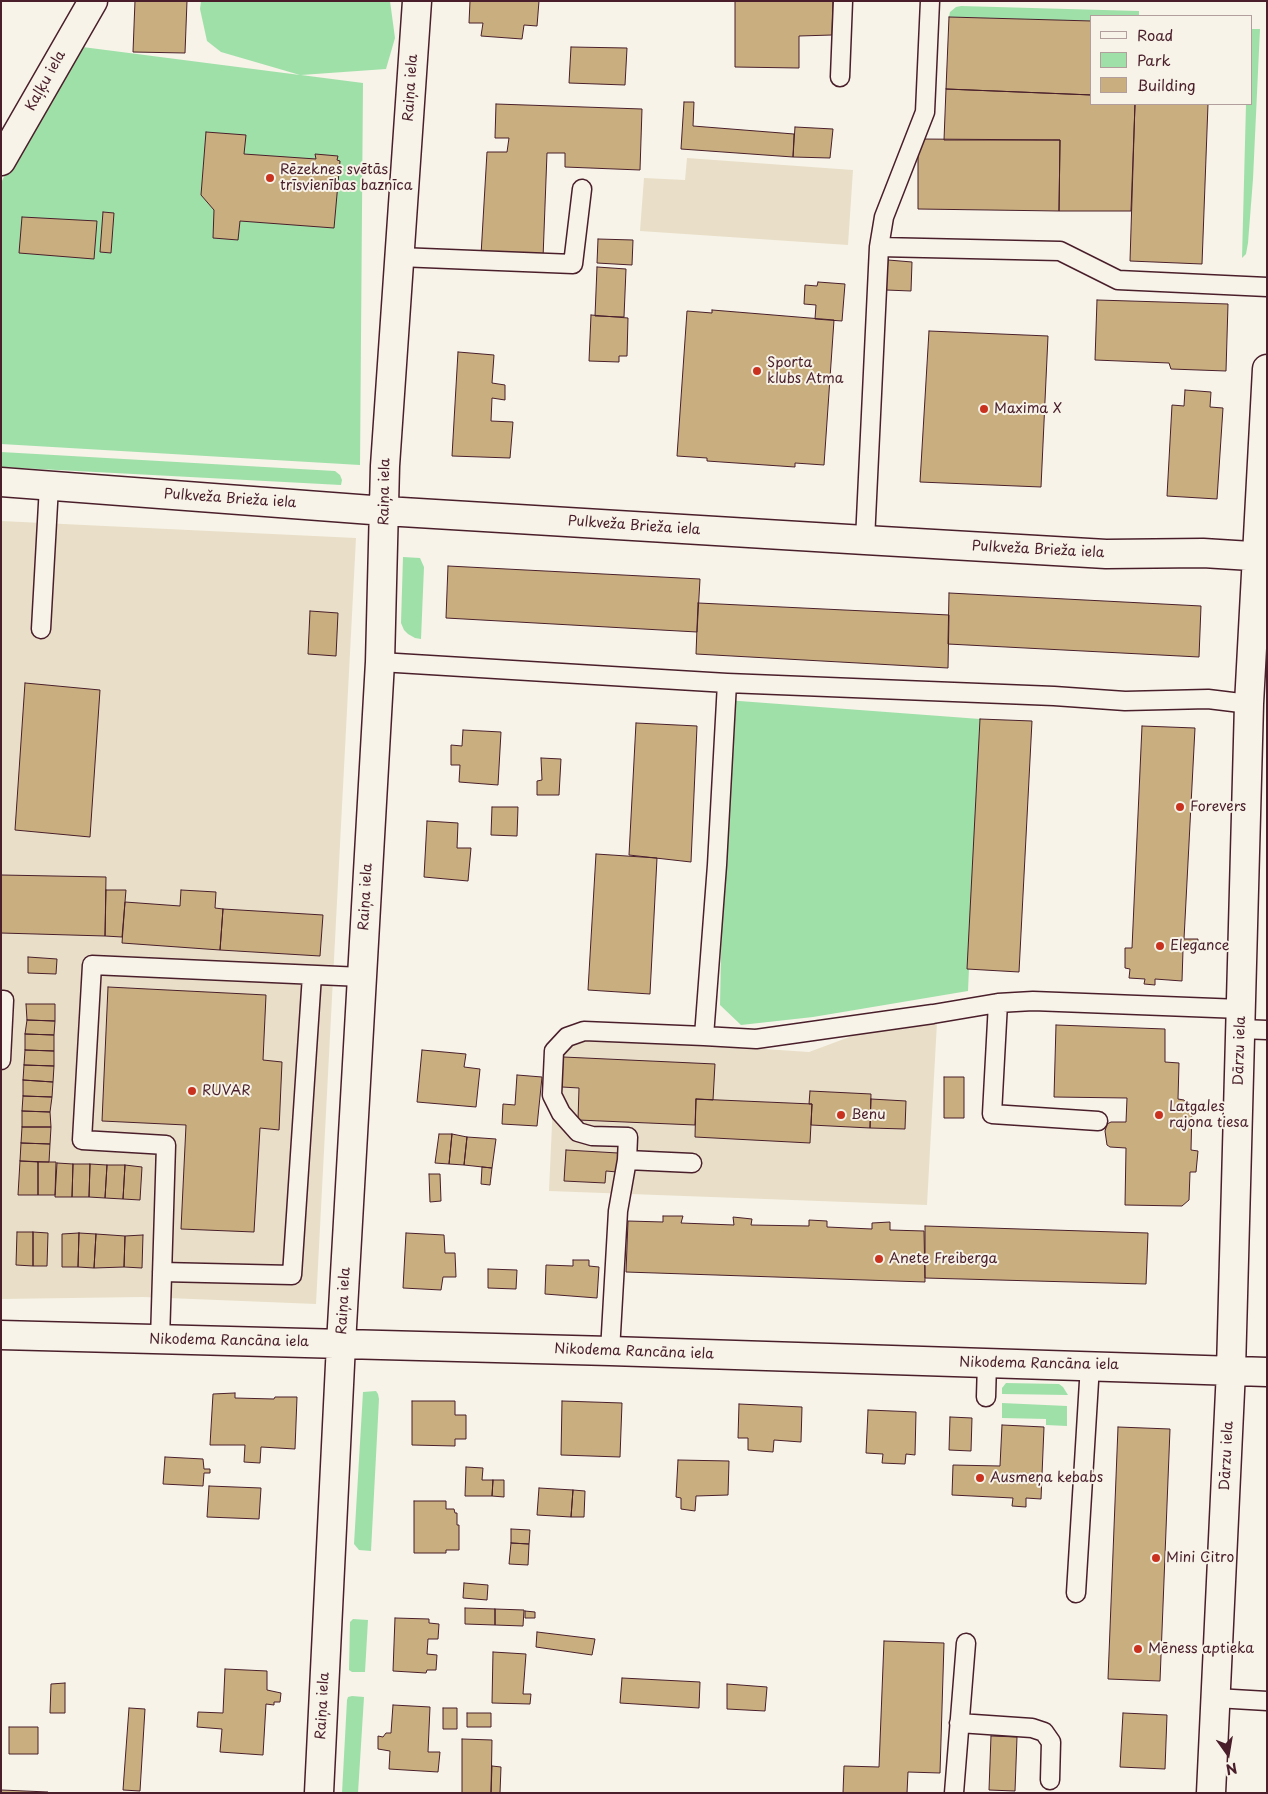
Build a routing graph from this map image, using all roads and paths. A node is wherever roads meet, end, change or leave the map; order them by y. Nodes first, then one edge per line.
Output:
1 (93, 1) edge
2 (416, 1) edge
3 (843, 1) edge
4 (930, 1) edge
5 (840, 77) dead end
6 (1, 160) edge
7 (582, 189) dead end
8 (878, 247) junction
9 (400, 257) junction
10 (1267, 287) edge
11 (1267, 369) edge
12 (1, 482) edge
13 (49, 486) junction
14 (385, 511) junction
15 (865, 540) junction
16 (1262, 556) edge
17 (41, 629) dead end
18 (380, 662) junction
19 (727, 683) junction
20 (1249, 704) junction
21 (312, 975) junction
22 (362, 977) junction
23 (1, 1000) edge
24 (998, 1003) junction
25 (1250, 1023) edge
26 (704, 1036) junction
27 (1, 1060) edge
28 (1098, 1121) dead end
29 (627, 1160) junction
30 (692, 1164) dead end
31 (162, 1272) junction
32 (1, 1335) edge
33 (160, 1340) junction
34 (341, 1344) junction
35 (610, 1351) junction
36 (987, 1363) junction
37 (1090, 1365) junction
38 (1231, 1370) junction
39 (1267, 1372) edge
40 (986, 1397) dead end
41 (1076, 1593) dead end
42 (966, 1643) dead end
43 (1216, 1698) junction
44 (1267, 1701) edge
45 (959, 1722) junction
46 (1050, 1780) dead end
47 (319, 1793) edge
48 (954, 1793) edge
49 (1211, 1793) edge

1 - 6 street, Kaļķu iela
2 - 9 street, Raiņa iela
3 - 5 lane
4 - 8 lane
7 - 9 lane
8 - 10 lane
8 - 15 lane
9 - 14 street, Raiņa iela
11 - 16 street, Dārzu iela
12 - 13 street, Pulkveža Brieža iela
13 - 14 street, Pulkveža Brieža iela
13 - 17 lane
14 - 15 street, Pulkveža Brieža iela
14 - 18 street, Raiņa iela
15 - 16 street, Pulkveža Brieža iela
16 - 20 street, Dārzu iela
18 - 19 lane
18 - 22 street, Raiņa iela
19 - 20 lane
19 - 26 lane
20 - 25 street, Dārzu iela
21 - 22 lane
21 - 31 lane
21 - 31 lane
22 - 34 street, Raiņa iela
23 - 27 lane
24 - 25 lane
24 - 26 lane
24 - 28 lane
25 - 38 street, Dārzu iela
26 - 29 lane
29 - 30 lane
29 - 35 lane
31 - 33 lane
32 - 33 street, Nikodema Rancāna iela
33 - 34 street, Nikodema Rancāna iela
34 - 35 street, Nikodema Rancāna iela
34 - 47 street, Raiņa iela
35 - 36 street, Nikodema Rancāna iela
36 - 37 street, Nikodema Rancāna iela
36 - 40 lane
37 - 38 street, Nikodema Rancāna iela
37 - 41 lane
38 - 39 street, Nikodema Rancāna iela
38 - 43 street, Dārzu iela
42 - 45 lane
43 - 44 lane
43 - 49 street, Dārzu iela
45 - 46 lane
45 - 48 lane

